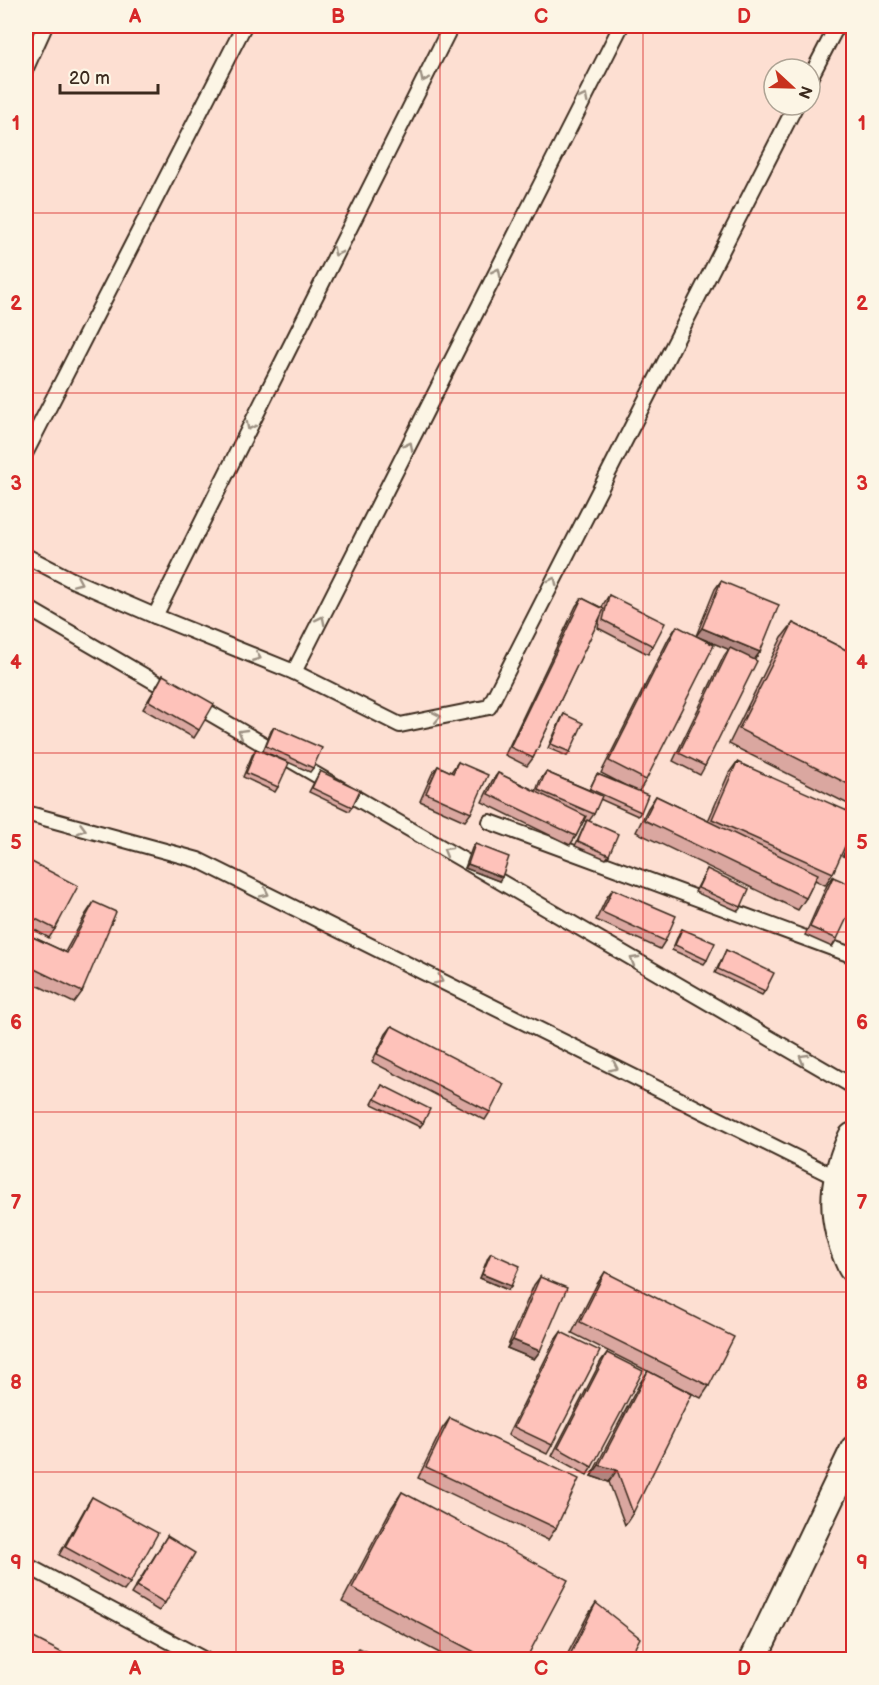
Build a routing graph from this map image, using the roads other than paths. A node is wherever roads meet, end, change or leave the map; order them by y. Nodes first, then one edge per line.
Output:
1 (45, 26) edge
2 (244, 26) edge
3 (451, 26) edge
4 (621, 26) edge
5 (837, 26) edge
6 (821, 57) edge
7 (26, 68) edge
8 (790, 117) edge
9 (26, 452) edge
10 (26, 556) edge
11 (26, 607) edge
12 (155, 616) junction
13 (294, 672) junction
14 (26, 813) edge
15 (490, 822) dead end
16 (854, 957) edge
17 (854, 1087) edge
18 (854, 1139) edge
19 (839, 1179) junction
20 (854, 1266) edge
21 (854, 1449) edge
22 (26, 1565) edge
23 (205, 1659) edge
24 (753, 1659) edge

1 - 7 lane
2 - 9 lane
3 -> 12 lane
13 -> 4 lane
5 - 6 lane
13 -> 8 lane
10 -> 12 lane
17 -> 11 lane
12 -> 13 lane
14 -> 19 lane
15 - 16 lane
18 - 19 street
19 - 20 street
21 - 24 street
22 - 23 lane

